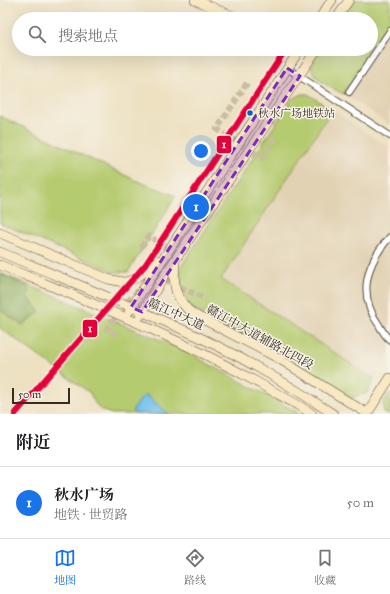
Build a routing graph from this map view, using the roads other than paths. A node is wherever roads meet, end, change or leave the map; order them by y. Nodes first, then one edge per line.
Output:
1 (195, 0) edge
2 (332, 0) edge
3 (349, 0) edge
4 (223, 12) edge
5 (324, 12) edge
6 (341, 12) edge
7 (390, 31) edge
8 (378, 49) edge
9 (295, 56) edge
10 (313, 56) edge
11 (373, 56) edge
12 (287, 68) junction
13 (300, 76) junction
14 (349, 92) dead end
15 (390, 136) edge
16 (0, 233) edge
17 (390, 238) edge
18 (169, 250) junction
19 (0, 252) edge
20 (176, 259) junction
21 (0, 265) edge
22 (131, 307) junction
23 (142, 312) junction
24 (125, 318) junction
25 (136, 322) junction
26 (390, 340) edge
27 (390, 378) edge
28 (312, 414) edge
29 (334, 414) edge
30 (367, 414) edge

1 - 4 main road
2 - 5 main road
3 - 6 main road
7 - 8 street
9 - 12 main road
10 - 13 main road
11 - 14 street
12 - 13 street
12 - 18 main road
13 - 15 street
13 - 20 main road
16 - 18 main road
17 - 26 street
18 - 22 main road
19 - 22 main road, 赣江中大道
20 - 23 main road
20 - 30 main road, 赣江中大道辅路北四段
21 - 24 main road, 赣江中大道
22 - 23 main road, 赣江中大道
22 - 24 main road
23 - 25 main road
23 - 29 main road, 赣江中大道
24 - 25 main road, 赣江中大道
25 - 28 main road, 赣江中大道
27 - 30 main road

